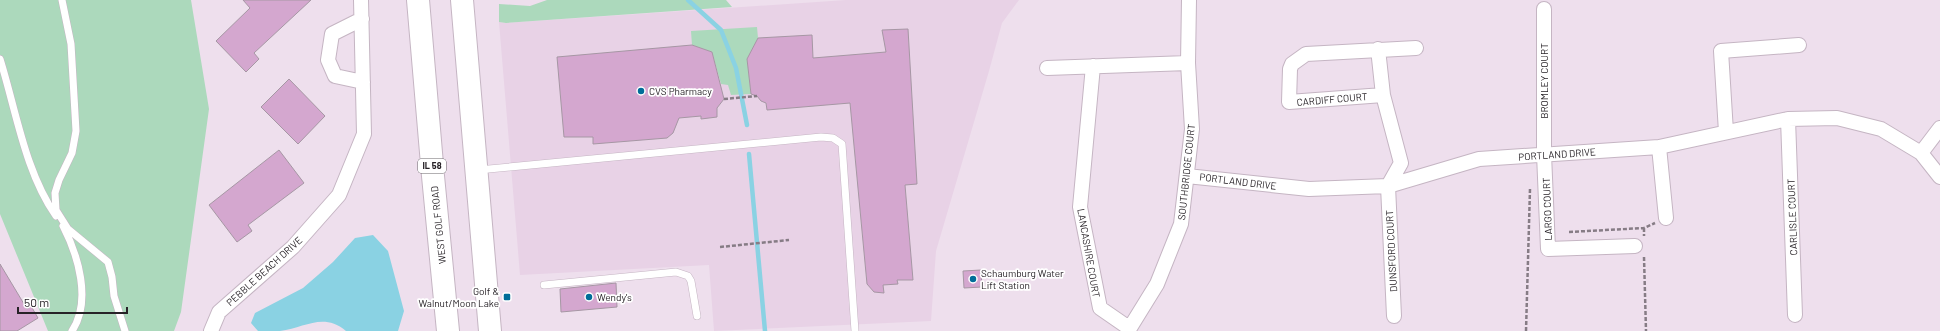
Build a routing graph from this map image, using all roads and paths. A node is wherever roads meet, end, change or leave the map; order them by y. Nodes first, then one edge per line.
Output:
1 (62, 0) edge
2 (361, 0) edge
3 (418, 0) edge
4 (462, 0) edge
5 (1189, 0) edge
6 (1544, 9) dead end
7 (362, 19) junction
8 (1799, 45) dead end
9 (1416, 48) dead end
10 (1378, 50) junction
11 (0, 59) edge
12 (1188, 63) junction
13 (1093, 66) junction
14 (1047, 68) dead end
15 (363, 82) junction
16 (1383, 95) junction
17 (757, 96) dead end
18 (724, 99) dead end
19 (1788, 120) junction
20 (1940, 128) edge
21 (1726, 132) junction
22 (1659, 147) junction
23 (1921, 153) junction
24 (1544, 154) junction
25 (476, 170) junction
26 (1188, 176) junction
27 (1940, 177) edge
28 (1388, 186) junction
29 (1530, 186) dead end
30 (1666, 218) joint
31 (1644, 228) junction
32 (1568, 232) dead end
33 (789, 240) dead end
34 (720, 247) dead end
35 (1641, 247) junction
36 (544, 285) dead end
37 (1795, 315) dead end
38 (698, 316) dead end
39 (1394, 316) dead end
40 (1129, 329) edge
41 (72, 331) edge
42 (125, 331) edge
43 (211, 331) edge
44 (448, 331) edge
45 (490, 331) edge
46 (855, 331) edge
47 (1526, 331) edge
48 (1646, 331) edge

1 - 42 lane
2 - 7 street, PEBBLE BEACH DRIVE
3 - 44 main road, WEST GOLF ROAD / IL 58
4 - 25 main road
5 - 12 street, SOUTHBRIDGE COURT
6 - 24 street, BROMLEY COURT
7 - 15 street, PEBBLE BEACH DRIVE
7 - 15 street
8 - 21 street
9 - 10 street, CARDIFF COURT
10 - 16 street
10 - 16 street, CARDIFF COURT
11 - 41 lane
12 - 13 street
12 - 26 street, SOUTHBRIDGE COURT
13 - 14 street
13 - 40 street, LANCASHIRE COURT
15 - 43 street, PEBBLE BEACH DRIVE
16 - 28 street
17 - 18 path
19 - 21 street, PORTLAND DRIVE
19 - 23 street, PORTLAND DRIVE
19 - 37 street, CARLISLE COURT
20 - 23 street
21 - 22 street, PORTLAND DRIVE
22 - 24 street, PORTLAND DRIVE
22 - 30 street
23 - 27 street
24 - 28 street, PORTLAND DRIVE
24 - 35 street, LARGO COURT
25 - 45 main road
25 - 46 lane
26 - 28 street, PORTLAND DRIVE
26 - 40 street, SOUTHBRIDGE COURT
28 - 39 street, DUNSFORD COURT
29 - 47 path
30 - 31 path
31 - 32 path
31 - 35 path
33 - 34 path
35 - 48 path
36 - 38 lane

